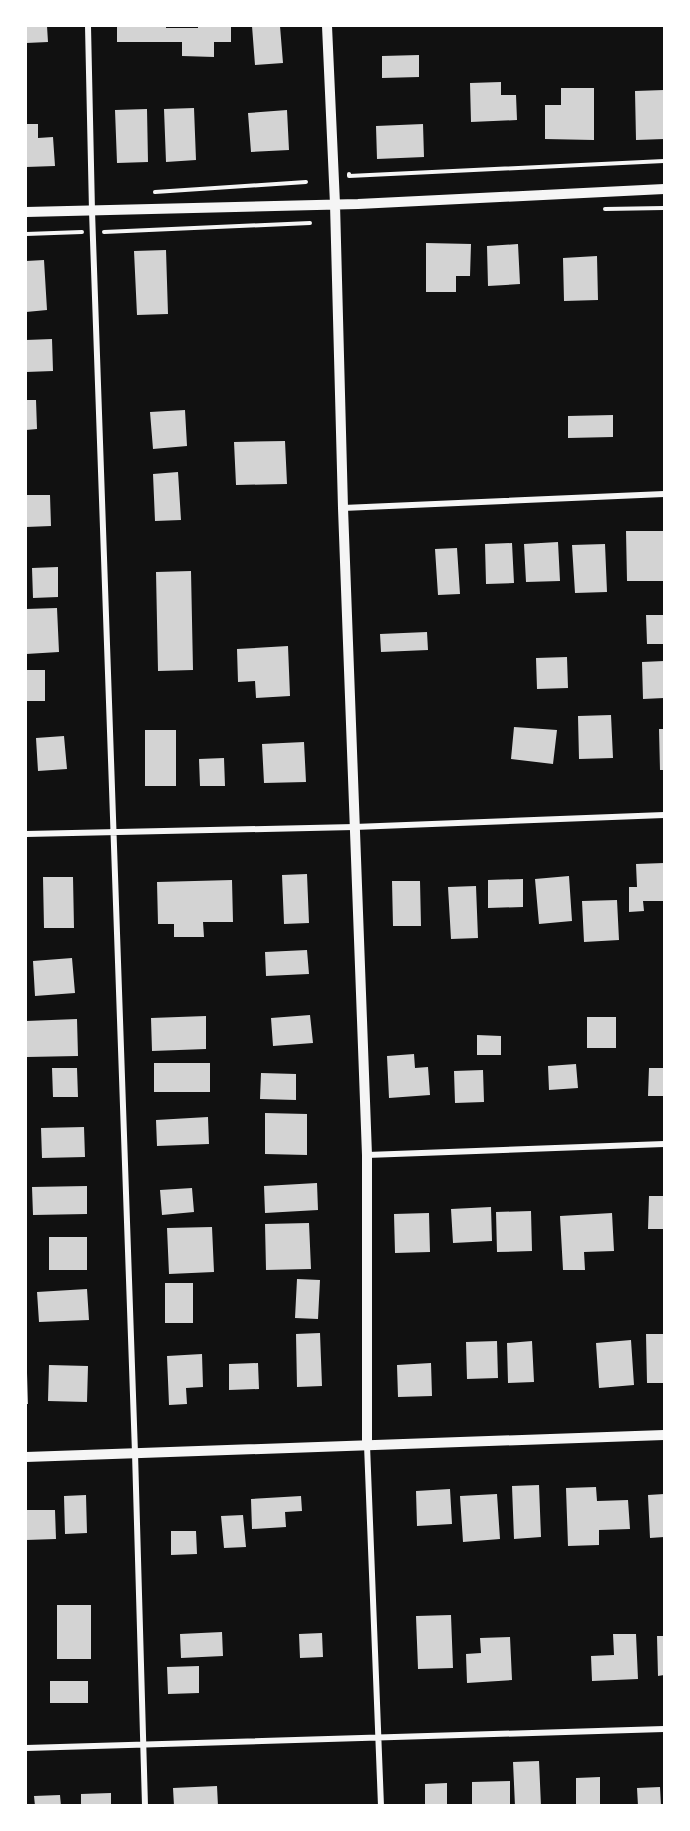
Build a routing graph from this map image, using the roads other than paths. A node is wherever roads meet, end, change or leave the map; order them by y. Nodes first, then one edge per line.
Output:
1 (88, 26) edge
2 (327, 26) edge
3 (664, 189) edge
4 (335, 204) junction
5 (92, 211) junction
6 (26, 212) edge
7 (664, 494) edge
8 (343, 508) junction
9 (664, 815) edge
10 (354, 826) junction
11 (114, 832) junction
12 (26, 834) edge
13 (664, 1144) edge
14 (367, 1155) junction
15 (664, 1435) edge
16 (367, 1445) junction
17 (135, 1454) junction
18 (26, 1457) edge
19 (664, 1729) edge
20 (379, 1737) junction
21 (142, 1745) junction
22 (26, 1748) edge
23 (145, 1806) edge
24 (381, 1806) edge

1 - 5 street
2 - 4 street
3 - 4 street
4 - 5 street
4 - 8 street
5 - 6 street
5 - 11 street
7 - 8 street
8 - 10 street
9 - 10 street
10 - 11 street
10 - 14 street
11 - 12 street
11 - 17 street
13 - 14 street
14 - 16 street
15 - 16 street
16 - 17 street
16 - 20 street
17 - 18 street
17 - 21 street
19 - 20 street
20 - 21 street
20 - 24 street
21 - 22 street
21 - 23 street

